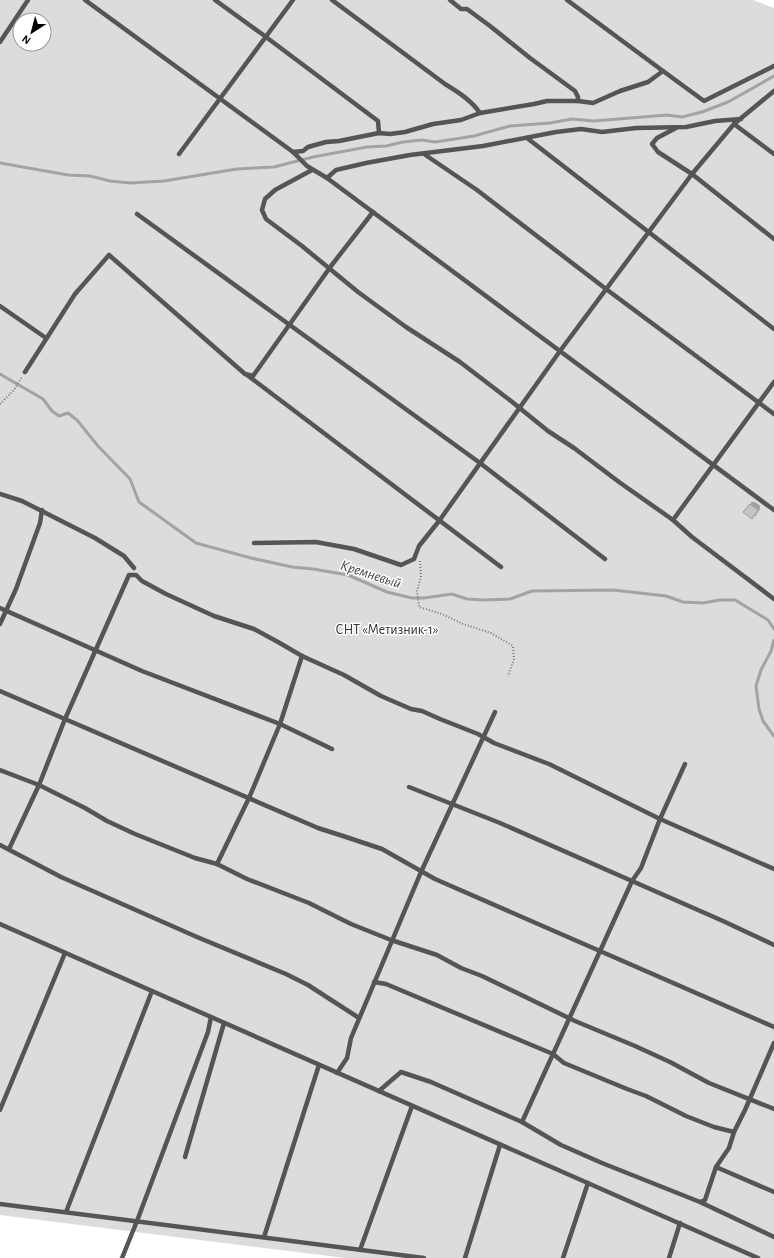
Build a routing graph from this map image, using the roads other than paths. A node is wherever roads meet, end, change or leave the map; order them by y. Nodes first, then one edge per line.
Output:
1 (28, 0) edge
2 (85, 0) edge
3 (215, 0) edge
4 (293, 0) edge
5 (332, 0) edge
6 (450, 0) edge
7 (567, 0) edge
8 (266, 37) junction
9 (0, 42) edge
10 (774, 66) edge
11 (663, 71) junction
12 (774, 91) edge
13 (221, 99) junction
14 (578, 101) junction
15 (480, 113) junction
16 (741, 118) junction
17 (734, 124) junction
18 (678, 127) junction
19 (380, 133) junction
20 (527, 138) junction
21 (293, 152) junction
22 (180, 154) dead end
23 (424, 154) junction
24 (774, 154) edge
25 (312, 170) junction
26 (692, 174) junction
27 (327, 178) junction
28 (373, 212) junction
29 (137, 214) dead end
30 (648, 232) junction
31 (774, 239) edge
32 (330, 269) junction
33 (606, 289) junction
34 (0, 306) edge
35 (289, 325) junction
36 (774, 329) edge
37 (46, 338) junction
38 (560, 351) junction
39 (25, 372) road end
40 (245, 374) junction
41 (774, 382) edge
42 (759, 402) junction
43 (519, 407) junction
44 (774, 414) edge
45 (480, 463) junction
46 (713, 465) junction
47 (0, 494) edge
48 (42, 510) junction
49 (774, 510) edge
50 (673, 520) junction
51 (439, 521) junction
52 (254, 543) dead end
53 (605, 558) dead end
54 (501, 567) dead end
55 (134, 568) dead end
56 (774, 599) edge
57 (0, 608) edge
58 (6, 611) junction
59 (0, 624) edge
60 (96, 650) junction
61 (302, 656) junction
62 (0, 691) edge
63 (495, 712) dead end
64 (65, 719) junction
65 (280, 724) junction
66 (483, 736) junction
67 (332, 750) dead end
68 (685, 764) dead end
69 (0, 770) edge
70 (39, 785) junction
71 (409, 787) dead end
72 (249, 798) junction
73 (452, 804) junction
74 (660, 819) junction
75 (0, 845) edge
76 (9, 849) junction
77 (217, 864) junction
78 (774, 869) edge
79 (420, 872) junction
80 (632, 881) junction
81 (0, 924) edge
82 (391, 940) junction
83 (774, 945) edge
84 (601, 951) junction
85 (64, 953) junction
86 (374, 982) junction
87 (152, 991) junction
88 (211, 1017) junction
89 (359, 1018) junction
90 (570, 1019) junction
91 (224, 1023) junction
92 (774, 1027) edge
93 (774, 1042) edge
94 (553, 1054) junction
95 (319, 1065) junction
96 (337, 1073) junction
97 (379, 1091) junction
98 (749, 1099) junction
99 (412, 1106) junction
100 (0, 1110) edge
101 (774, 1110) edge
102 (522, 1122) junction
103 (734, 1132) junction
104 (500, 1145) junction
105 (185, 1157) dead end
106 (716, 1167) junction
107 (588, 1183) junction
108 (774, 1192) edge
109 (700, 1202) junction
110 (0, 1204) edge
111 (66, 1212) junction
112 (138, 1221) junction
113 (680, 1224) junction
114 (774, 1237) edge
115 (264, 1238) junction
116 (360, 1250) junction
117 (122, 1258) edge
118 (424, 1258) edge
119 (465, 1258) edge
120 (563, 1258) edge
121 (669, 1258) edge
122 (758, 1258) edge

1 - 9 lane
2 - 13 lane
3 - 8 lane
4 - 8 lane
5 - 15 lane
6 - 14 lane
7 - 11 lane
8 - 13 lane
8 - 19 lane
10 - 11 lane
11 - 14 lane
12 - 16 lane
13 - 21 lane
13 - 22 lane
14 - 15 lane
15 - 19 lane
16 - 17 lane
16 - 18 lane
17 - 24 lane
17 - 26 lane
18 - 20 lane
18 - 26 lane
19 - 21 lane
20 - 23 lane
20 - 30 lane
21 - 25 lane
23 - 27 lane
23 - 33 lane
25 - 27 lane
25 - 32 lane
26 - 30 lane
26 - 31 lane
27 - 28 lane
28 - 32 lane
28 - 38 lane
29 - 35 lane
30 - 33 lane
30 - 36 lane
32 - 35 lane
32 - 43 lane
33 - 38 lane
33 - 42 lane
34 - 37 lane
35 - 40 lane
35 - 45 lane
37 - 39 lane
37 - 40 lane
38 - 43 lane
38 - 46 lane
40 - 51 lane
41 - 42 lane
42 - 44 lane
42 - 46 lane
43 - 45 lane
43 - 50 lane
45 - 51 lane
45 - 53 lane
46 - 49 lane
46 - 50 lane
47 - 48 lane
48 - 55 lane
48 - 58 lane
50 - 56 lane
51 - 52 lane
51 - 54 lane
57 - 58 lane
58 - 59 lane
58 - 60 lane
60 - 61 lane
60 - 64 lane
60 - 65 lane
61 - 65 lane
61 - 66 lane
62 - 64 lane
63 - 66 lane
64 - 70 lane
64 - 72 lane
65 - 67 lane
65 - 72 lane
66 - 73 lane
66 - 74 lane
68 - 74 lane
69 - 70 lane
70 - 76 lane
70 - 77 lane
71 - 73 lane
72 - 77 lane
72 - 79 lane
73 - 79 lane
73 - 80 lane
74 - 78 lane
74 - 80 lane
75 - 76 lane
76 - 89 lane
77 - 82 lane
79 - 82 lane
79 - 84 lane
80 - 83 lane
80 - 84 lane
81 - 85 lane
82 - 86 lane
82 - 90 lane
84 - 90 lane
84 - 92 lane
85 - 87 lane
85 - 100 lane
86 - 89 lane
86 - 94 lane
87 - 88 lane
87 - 111 lane
88 - 91 lane
88 - 112 lane
89 - 96 lane
90 - 94 lane
90 - 98 lane
91 - 95 lane
91 - 105 lane
93 - 98 lane
94 - 102 lane
94 - 103 lane
95 - 96 lane
95 - 115 lane
96 - 97 lane
97 - 99 lane
97 - 102 lane
98 - 101 lane
98 - 103 lane
99 - 104 lane
99 - 116 lane
102 - 109 lane
103 - 106 lane
104 - 107 lane
104 - 119 lane
106 - 108 lane
106 - 109 lane
107 - 113 lane
107 - 120 lane
109 - 114 lane
110 - 111 lane
111 - 112 lane
112 - 115 lane
112 - 117 lane
113 - 121 lane
113 - 122 lane
115 - 116 lane
116 - 118 lane

